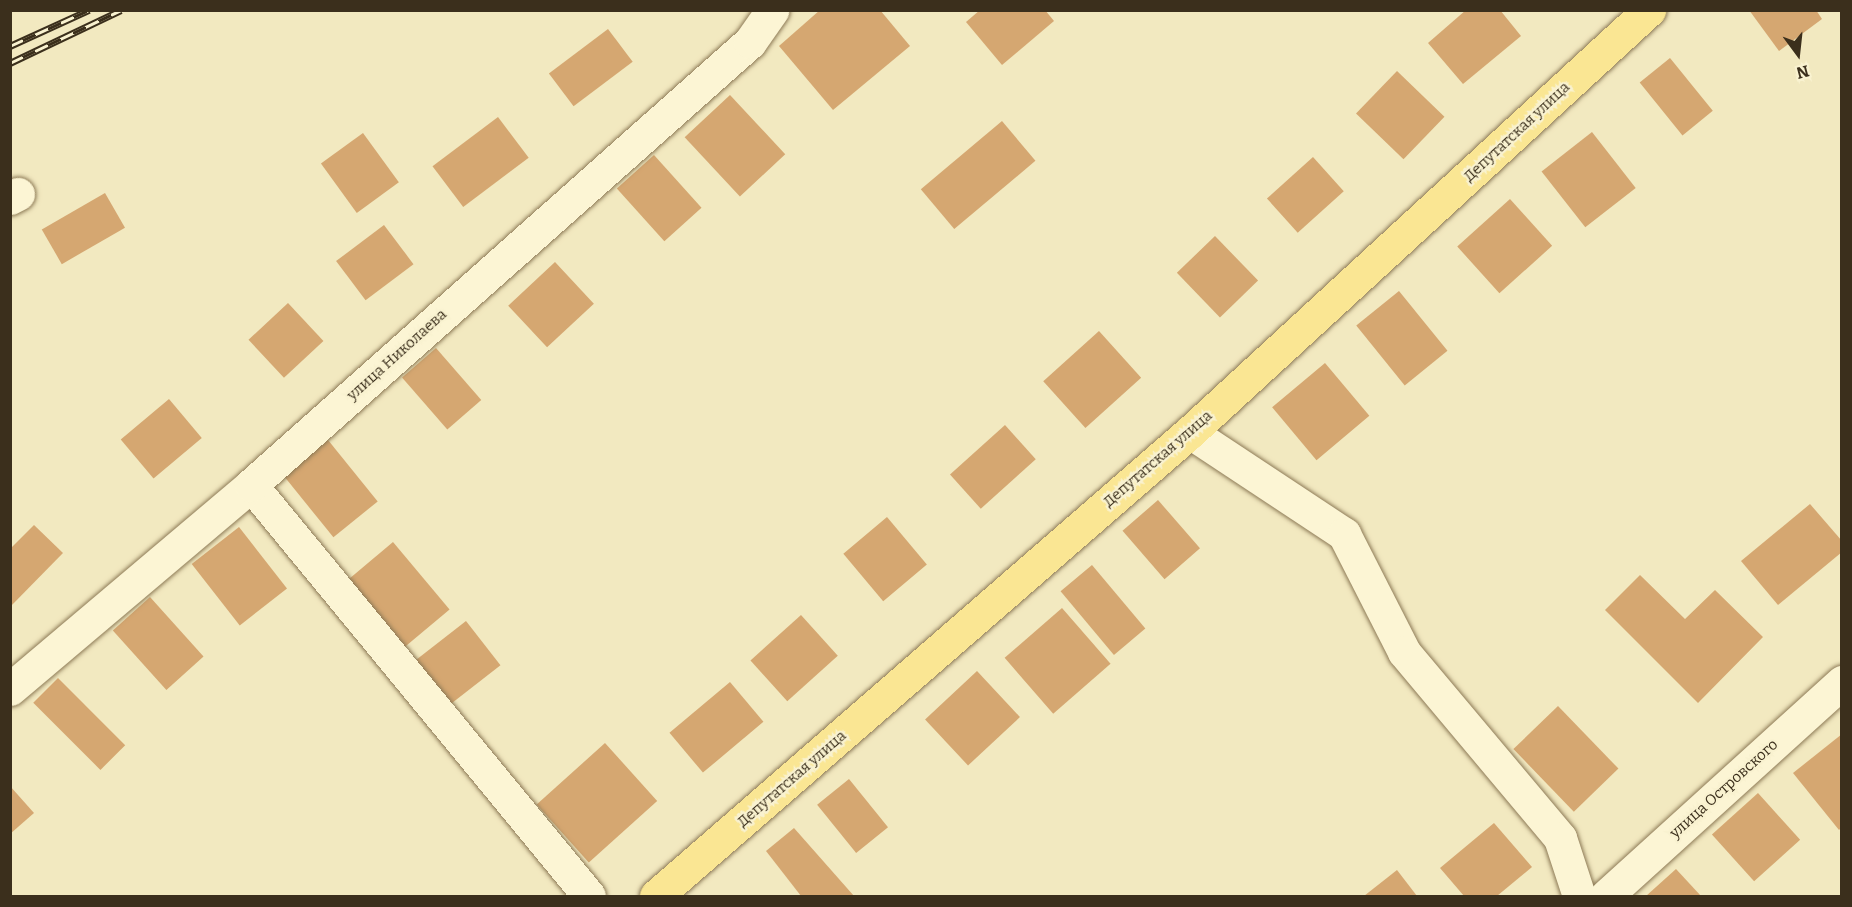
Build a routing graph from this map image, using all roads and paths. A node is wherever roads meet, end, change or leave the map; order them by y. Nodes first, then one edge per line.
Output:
1 (772, 10) edge
2 (1650, 10) edge
3 (1190, 432) junction
4 (251, 485) junction
5 (1842, 682) edge
6 (10, 689) edge
7 (589, 897) edge
8 (656, 897) edge
9 (1579, 897) edge
10 (1606, 897) edge

1 - 4 street, улица Николаева
2 - 3 main road, Депутатская улица
3 - 8 main road, Депутатская улица
3 - 9 street
4 - 6 street, улица Николаева
4 - 7 street
5 - 10 street, улица Островского

